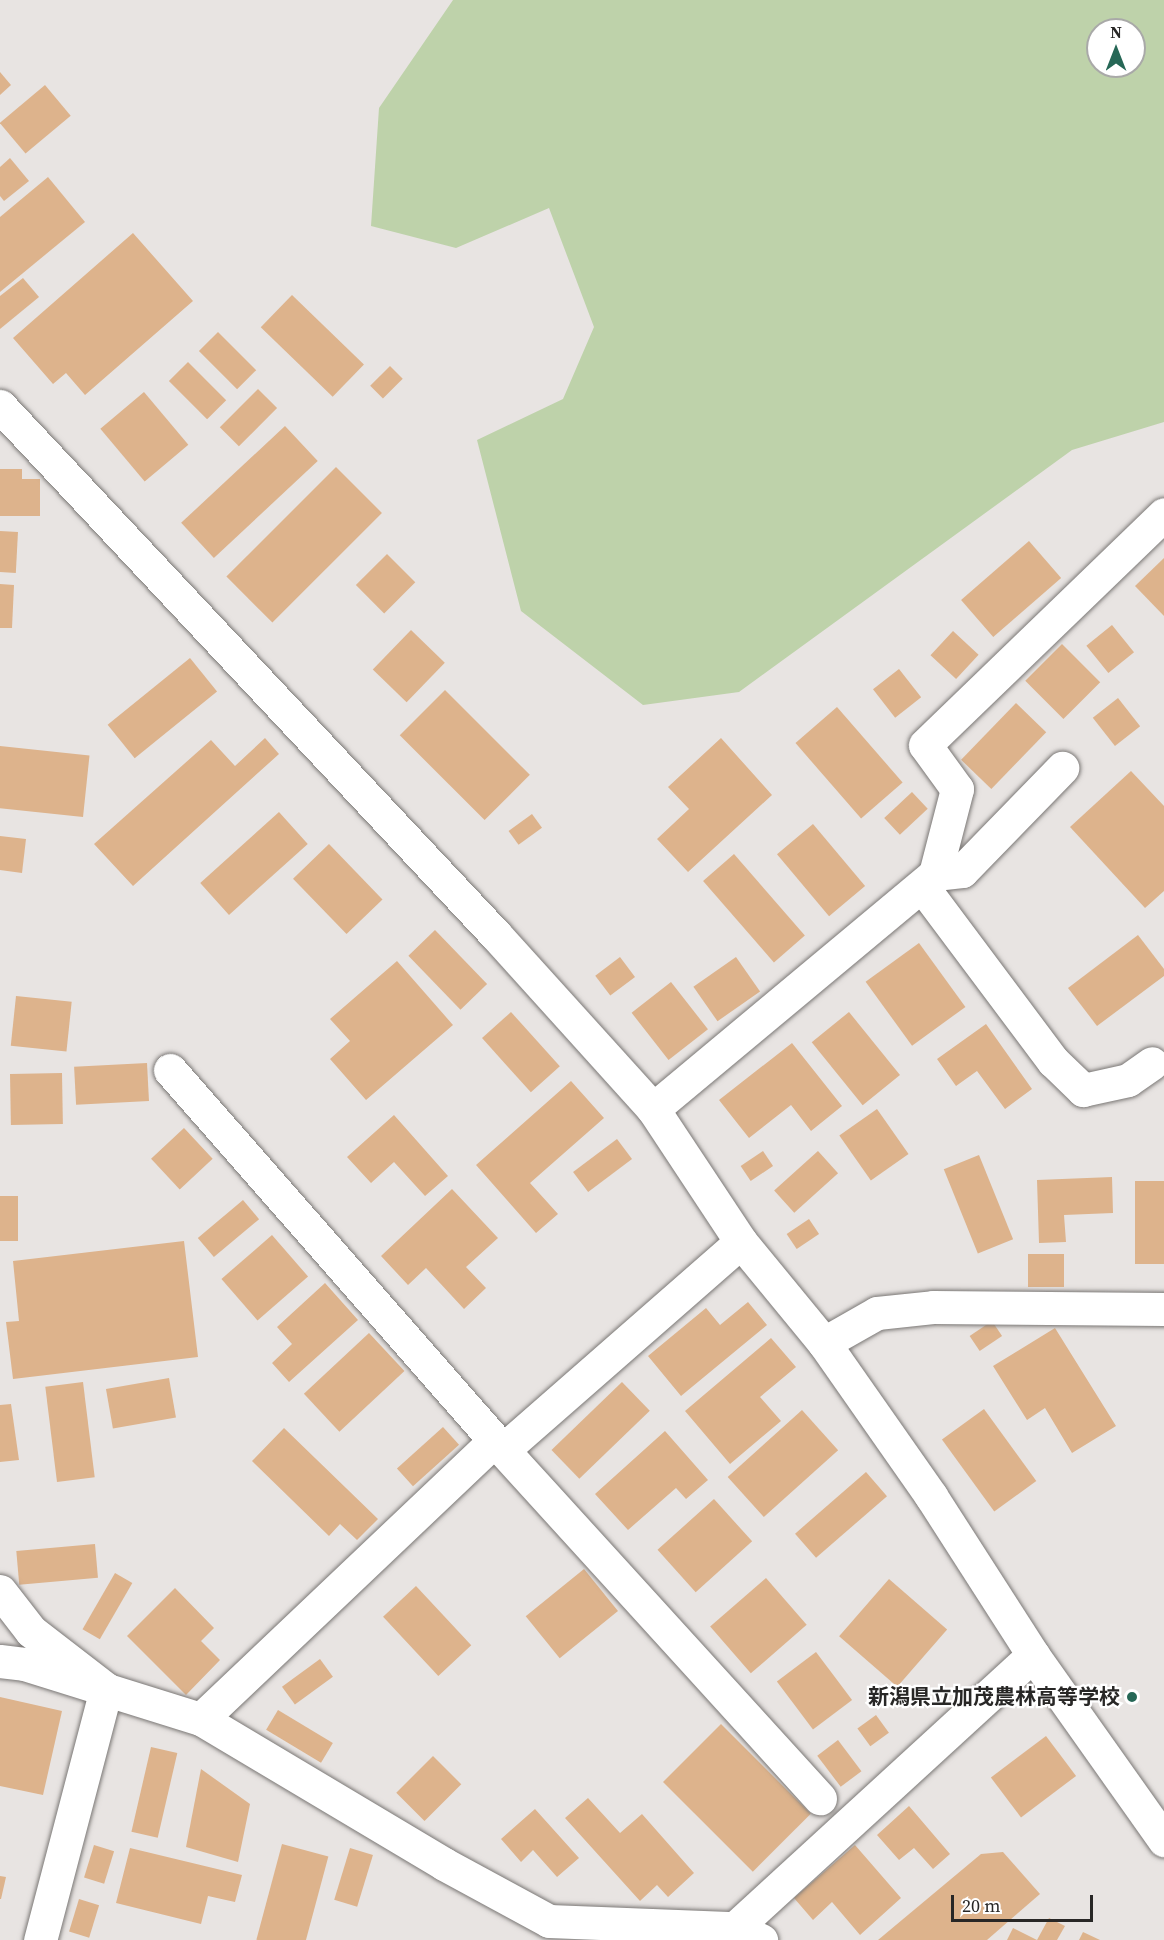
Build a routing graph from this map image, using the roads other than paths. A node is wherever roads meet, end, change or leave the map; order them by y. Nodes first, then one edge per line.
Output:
1 (0, 406) edge
2 (1164, 514) edge
3 (1062, 768) dead end
4 (928, 880) junction
5 (1152, 1063) dead end
6 (170, 1070) dead end
7 (653, 1109) junction
8 (741, 1242) junction
9 (1164, 1309) edge
10 (824, 1343) junction
11 (499, 1446) junction
12 (0, 1591) edge
13 (1034, 1655) junction
14 (0, 1661) edge
15 (106, 1689) junction
16 (201, 1719) junction
17 (820, 1798) dead end
18 (1164, 1840) edge
19 (748, 1934) edge
20 (40, 1940) edge

1 - 7 street
2 - 4 street
3 - 4 street
4 - 5 street
4 - 7 street
6 - 11 street
7 - 8 street
8 - 10 street
8 - 11 street
9 - 10 street
10 - 13 street
11 - 16 street
11 - 17 street
12 - 15 street
13 - 18 street
13 - 19 street
14 - 15 street
15 - 16 street
15 - 20 street
16 - 19 street

